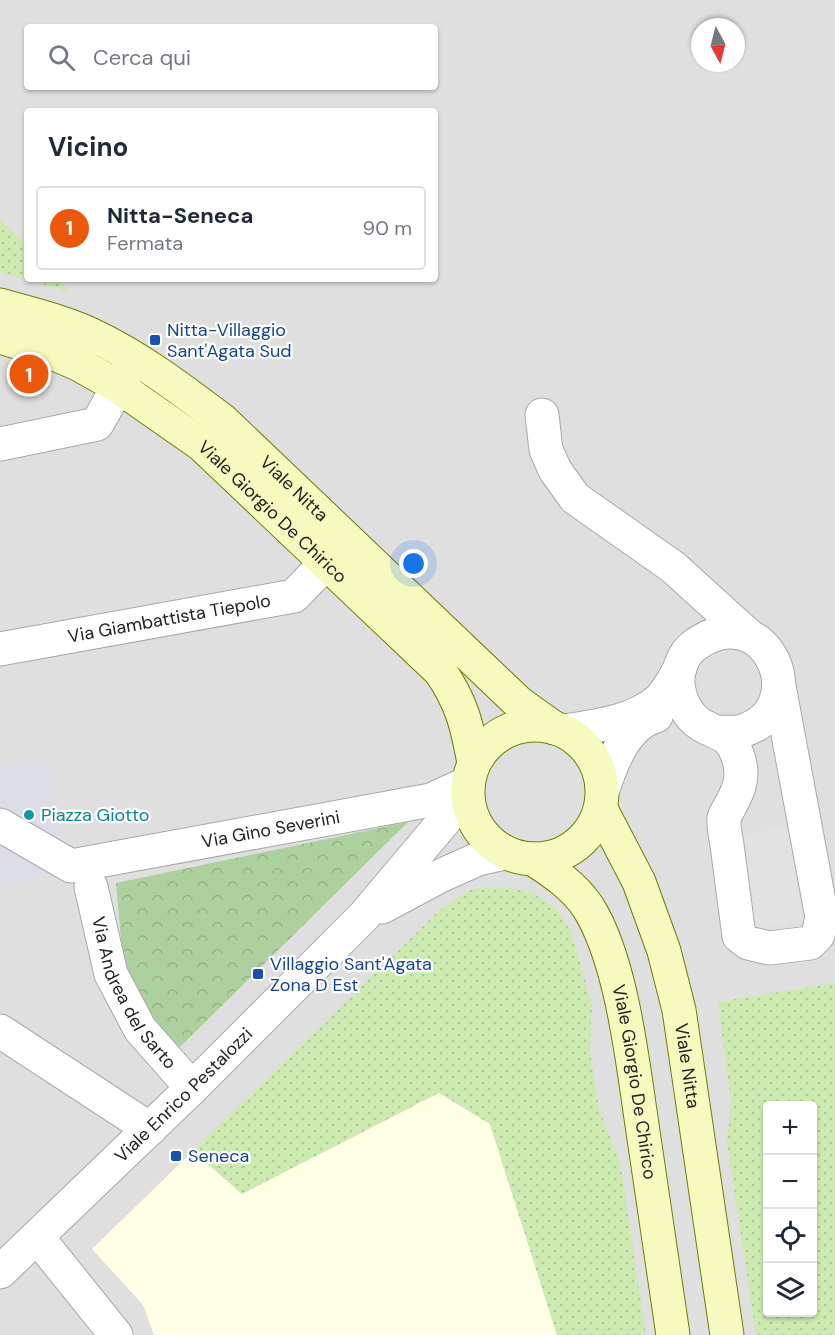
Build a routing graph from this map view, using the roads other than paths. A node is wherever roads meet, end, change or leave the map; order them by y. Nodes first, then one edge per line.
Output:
1 (0, 305) edge
2 (0, 337) edge
3 (135, 358) junction
4 (119, 387) junction
5 (542, 415) dead end
6 (0, 444) edge
7 (337, 551) junction
8 (673, 567) junction
9 (748, 635) junction
10 (0, 649) edge
11 (685, 658) junction
12 (779, 686) junction
13 (690, 714) junction
14 (559, 729) junction
15 (719, 732) junction
16 (470, 780) junction
17 (602, 799) junction
18 (0, 825) edge
19 (519, 856) junction
20 (81, 877) junction
21 (364, 916) junction
22 (0, 1031) edge
23 (192, 1088) junction
24 (150, 1129) junction
25 (38, 1238) junction
26 (0, 1272) edge
27 (116, 1335) edge
28 (673, 1335) edge
29 (727, 1335) edge

1 - 3 main road, Viale Nitta
2 - 4 main road, Viale Giorgio De Chirico
3 - 4 street
3 - 7 main road, Viale Nitta
4 - 6 street
4 - 7 main road, Viale Giorgio De Chirico
5 - 8 street
7 - 10 street, Via Giambattista Tiepolo
7 - 14 main road, Viale Nitta
7 - 16 main road, Viale Giorgio De Chirico
8 - 9 street
8 - 11 street
9 - 11 street
9 - 12 street
11 - 13 street
11 - 14 street
12 - 15 street
12 - 15 street
13 - 15 street
13 - 17 street
14 - 16 main road
14 - 17 main road
16 - 19 main road
16 - 20 street, Via Gino Severini
16 - 21 street
17 - 19 main road
17 - 29 main road, Viale Nitta
18 - 20 street
19 - 21 street
19 - 28 main road, Viale Giorgio De Chirico
20 - 23 street, Via Andrea del Sarto
21 - 23 street, Viale Enrico Pestalozzi
22 - 24 street
23 - 24 street, Viale Enrico Pestalozzi
24 - 25 street, Viale Enrico Pestalozzi
25 - 26 street, Viale Enrico Pestalozzi
25 - 27 street

